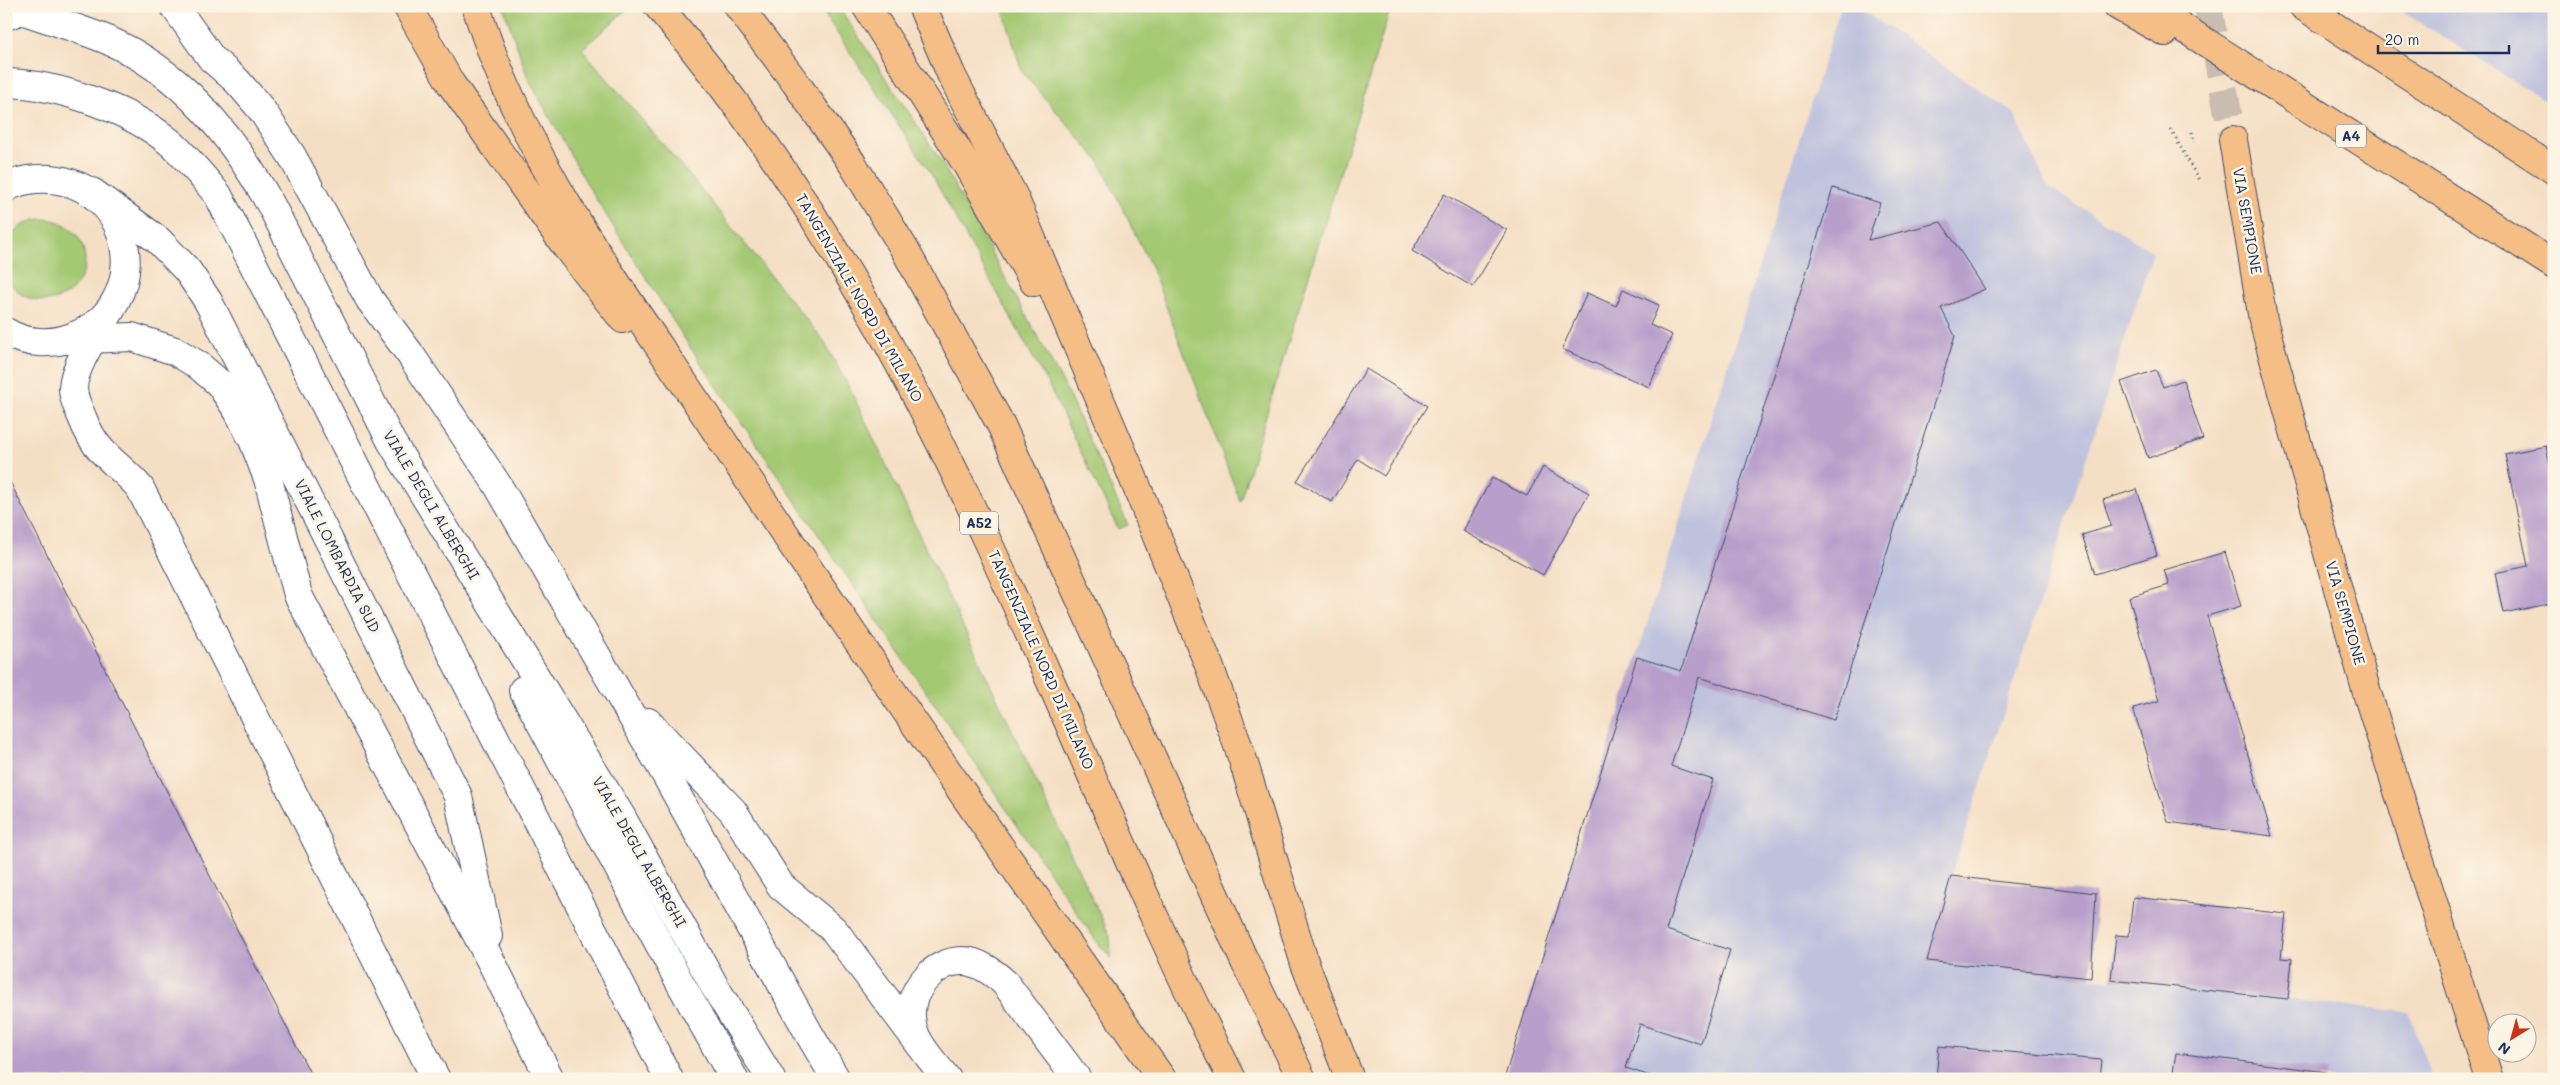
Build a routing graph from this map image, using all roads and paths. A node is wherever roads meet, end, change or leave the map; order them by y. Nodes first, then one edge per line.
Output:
1 (174, 6) edge
2 (407, 6) edge
3 (476, 6) edge
4 (658, 6) edge
5 (738, 6) edge
6 (866, 6) edge
7 (922, 6) edge
8 (2118, 6) edge
9 (2150, 6) edge
10 (2303, 6) edge
11 (19, 10) edge
12 (6, 83) edge
13 (2321, 117) junction
14 (2171, 130) dead end
15 (2233, 140) tunnel mouth
16 (2554, 170) edge
17 (35, 178) junction
18 (6, 182) edge
19 (2202, 185) dead end
20 (6, 188) edge
21 (92, 192) junction
22 (2554, 265) edge
23 (112, 308) junction
24 (6, 332) edge
25 (94, 339) junction
26 (66, 340) junction
27 (391, 441) junction
28 (1130, 470) junction
29 (755, 490) junction
30 (617, 690) junction
31 (495, 969) junction
32 (921, 1046) junction
33 (436, 1079) edge
34 (550, 1079) edge
35 (668, 1079) edge
36 (734, 1079) edge
37 (771, 1079) edge
38 (836, 1079) edge
39 (947, 1079) edge
40 (1077, 1079) edge
41 (1162, 1079) edge
42 (1232, 1079) edge
43 (1302, 1079) edge
44 (1350, 1079) edge
45 (2489, 1079) edge

1 - 30 street
2 - 29 main road
3 - 29 main road
4 - 42 main road, TANGENZIALE NORD DI MILANO / A52
5 - 43 main road
6 - 28 main road
7 - 28 main road
8 - 13 main road
9 - 13 main road, A4
10 - 16 main road
11 - 27 street, VIALE DEGLI ALBERGHI
12 - 35 street
13 - 22 main road, A4
14 - 19 path
15 - 45 main road, VIA SEMPIONE
17 - 18 street
17 - 20 street
17 - 21 street
21 - 23 street
21 - 31 street, VIALE LOMBARDIA SUD
23 - 25 street
23 - 26 street
24 - 26 street, VIALE LOMBARDIA SUD
25 - 26 street, VIALE LOMBARDIA SUD
25 - 31 street, VIALE LOMBARDIA SUD
25 - 33 street
27 - 36 street
27 - 37 street, VIALE DEGLI ALBERGHI
28 - 44 main road
29 - 41 main road
30 - 32 street
30 - 38 street
31 - 34 street, VIALE LOMBARDIA SUD
32 - 39 street
32 - 40 street

